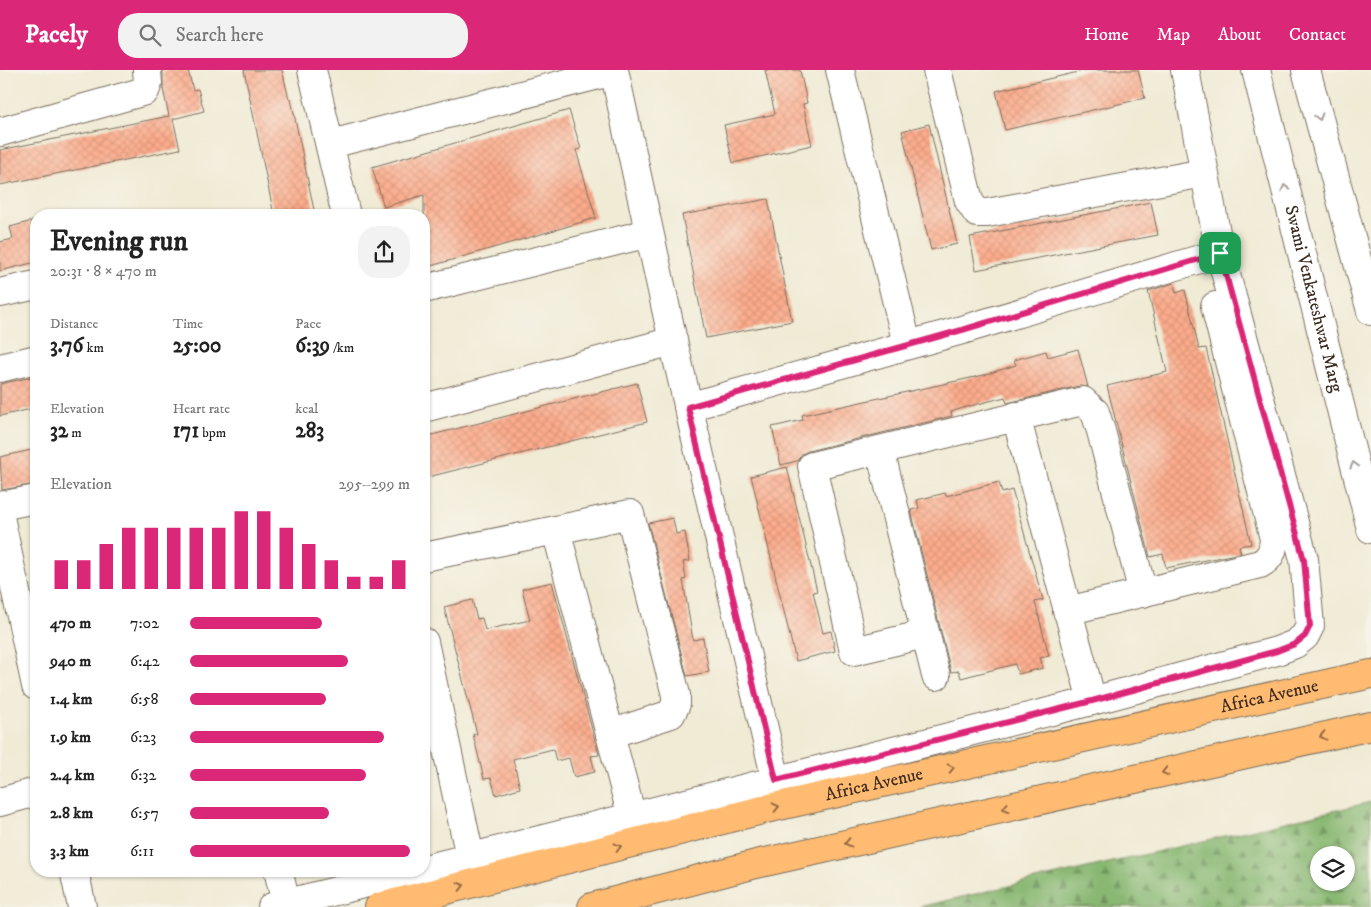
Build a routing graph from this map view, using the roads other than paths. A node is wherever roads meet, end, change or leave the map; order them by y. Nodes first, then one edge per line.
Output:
1 (147, 70) edge
2 (614, 70) edge
3 (840, 70) edge
4 (937, 70) edge
5 (1185, 70) edge
6 (1256, 70) edge
7 (1306, 70) edge
8 (318, 71) edge
9 (0, 132) edge
10 (331, 144) junction
11 (1204, 173) junction
12 (345, 209) edge
13 (649, 233) junction
14 (1364, 252) edge
15 (1220, 253) junction
16 (1210, 285) dead end
17 (30, 286) edge
18 (430, 288) edge
19 (0, 293) edge
20 (1371, 311) edge
21 (673, 341) junction
22 (907, 344) junction
23 (30, 360) edge
24 (0, 368) edge
25 (430, 406) edge
26 (688, 407) junction
27 (1016, 416) junction
28 (880, 450) junction
29 (30, 500) edge
30 (0, 506) edge
31 (0, 517) edge
32 (1371, 529) edge
33 (556, 530) junction
34 (430, 556) edge
35 (25, 579) edge
36 (1142, 592) junction
37 (1067, 611) junction
38 (30, 628) edge
39 (925, 634) junction
40 (430, 670) edge
41 (1371, 674) edge
42 (936, 676) dead end
43 (1092, 701) junction
44 (1371, 726) edge
45 (610, 734) junction
46 (776, 780) junction
47 (30, 794) edge
48 (0, 802) edge
49 (632, 817) junction
50 (470, 857) junction
51 (430, 867) edge
52 (76, 877) edge
53 (278, 877) edge
54 (391, 877) edge
55 (279, 905) edge
56 (82, 907) edge
57 (379, 907) edge
58 (592, 907) edge

1 - 9 street
2 - 10 street
2 - 13 street
3 - 22 street
4 - 11 street
5 - 11 street
32 -> 6 street, Swami Venkateshwar Marg
7 -> 14 street
8 - 10 street
10 - 12 street
11 - 15 street
13 - 18 street
13 - 21 street
14 - 20 street
15 - 22 street
15 - 43 street
16 - 36 street
17 - 19 street
21 - 25 street
21 - 26 street
22 - 26 street
23 - 24 street
26 - 46 street
27 - 28 street
27 - 36 street
27 - 37 street
28 - 39 street
28 - 39 street
29 - 30 street
31 - 35 street
33 - 34 street
33 - 45 street
33 - 45 street
35 - 38 street
36 - 37 street
37 - 43 street
39 - 42 street
40 - 50 street
57 -> 41 main road, Africa Avenue
43 - 46 street
44 -> 58 main road
45 - 49 street
46 - 49 street
47 - 48 street
49 - 50 street
50 - 51 street
52 - 56 street
53 - 55 street
54 - 55 street

